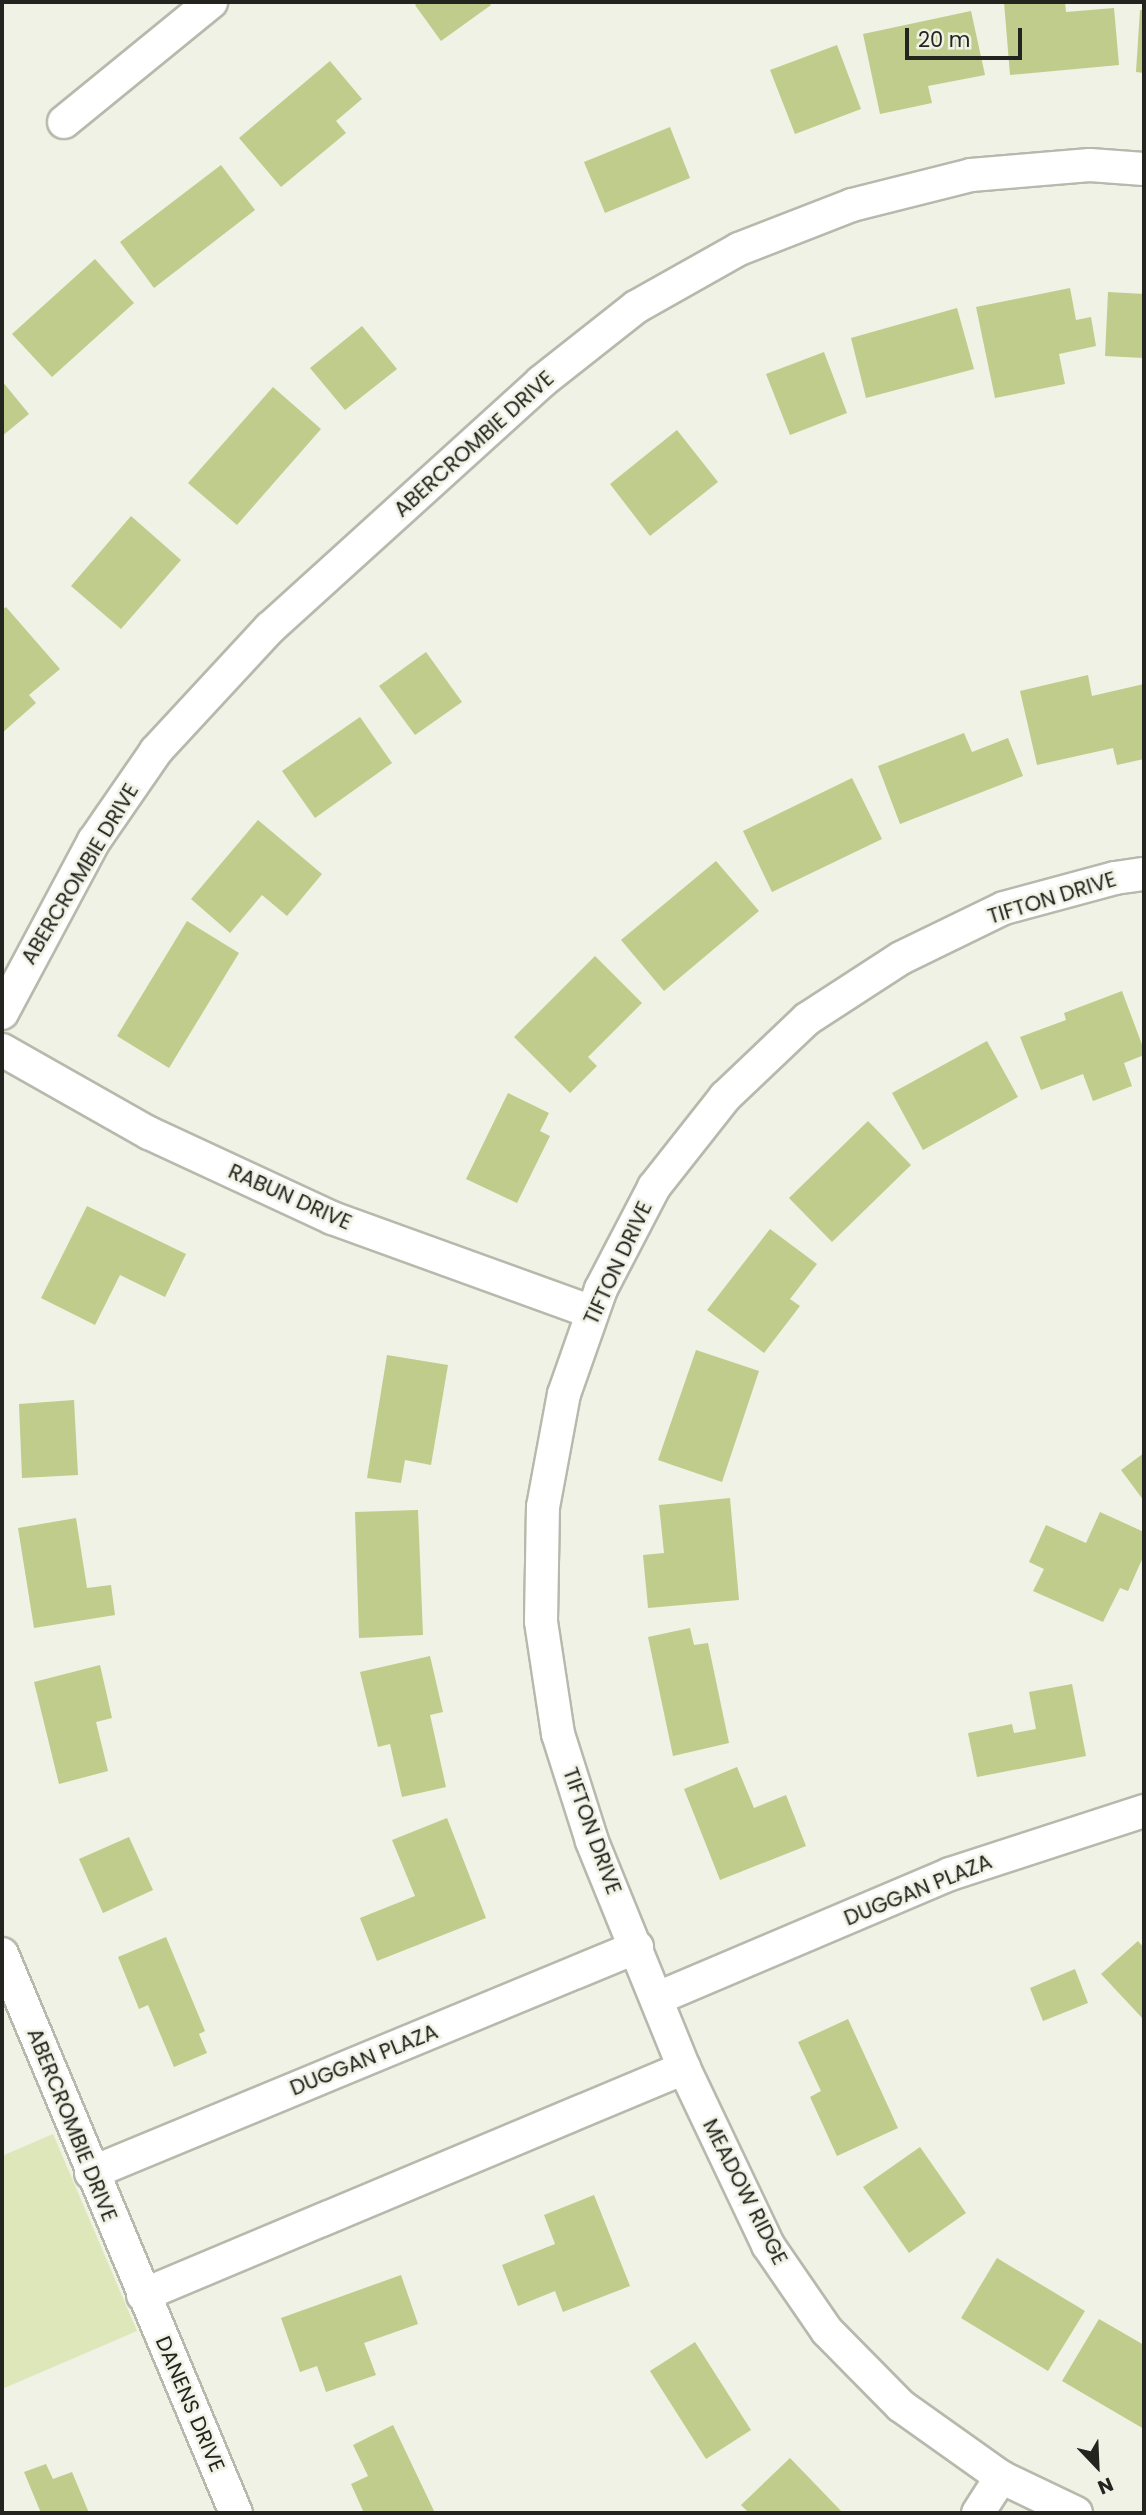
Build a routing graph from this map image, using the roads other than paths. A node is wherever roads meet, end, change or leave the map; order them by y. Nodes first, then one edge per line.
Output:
1 (211, 2) edge
2 (64, 122) dead end
3 (1144, 169) edge
4 (1144, 874) edge
5 (2, 1013) edge
6 (2, 1051) edge
7 (592, 1312) junction
8 (1144, 1811) edge
9 (637, 1947) junction
10 (2, 1954) edge
11 (658, 1998) junction
12 (684, 2068) junction
13 (91, 2172) junction
14 (143, 2295) junction
15 (1001, 2477) junction
16 (236, 2513) edge
17 (978, 2513) edge
18 (1076, 2513) edge

1 - 2 street
3 - 5 street, ABERCROMBIE DRIVE
4 - 7 street, TIFTON DRIVE
6 - 7 street, RABUN DRIVE
7 - 9 street, TIFTON DRIVE
8 - 11 street, DUGGAN PLAZA
9 - 11 street, TIFTON DRIVE
9 - 13 street, DUGGAN PLAZA
10 - 13 street, ABERCROMBIE DRIVE
11 - 12 street, MEADOW RIDGE
12 - 14 street
12 - 15 street, MEADOW RIDGE
13 - 14 street, ABERCROMBIE DRIVE
14 - 16 street, DANENS DRIVE
15 - 17 street
15 - 18 street, MEADOW RIDGE

